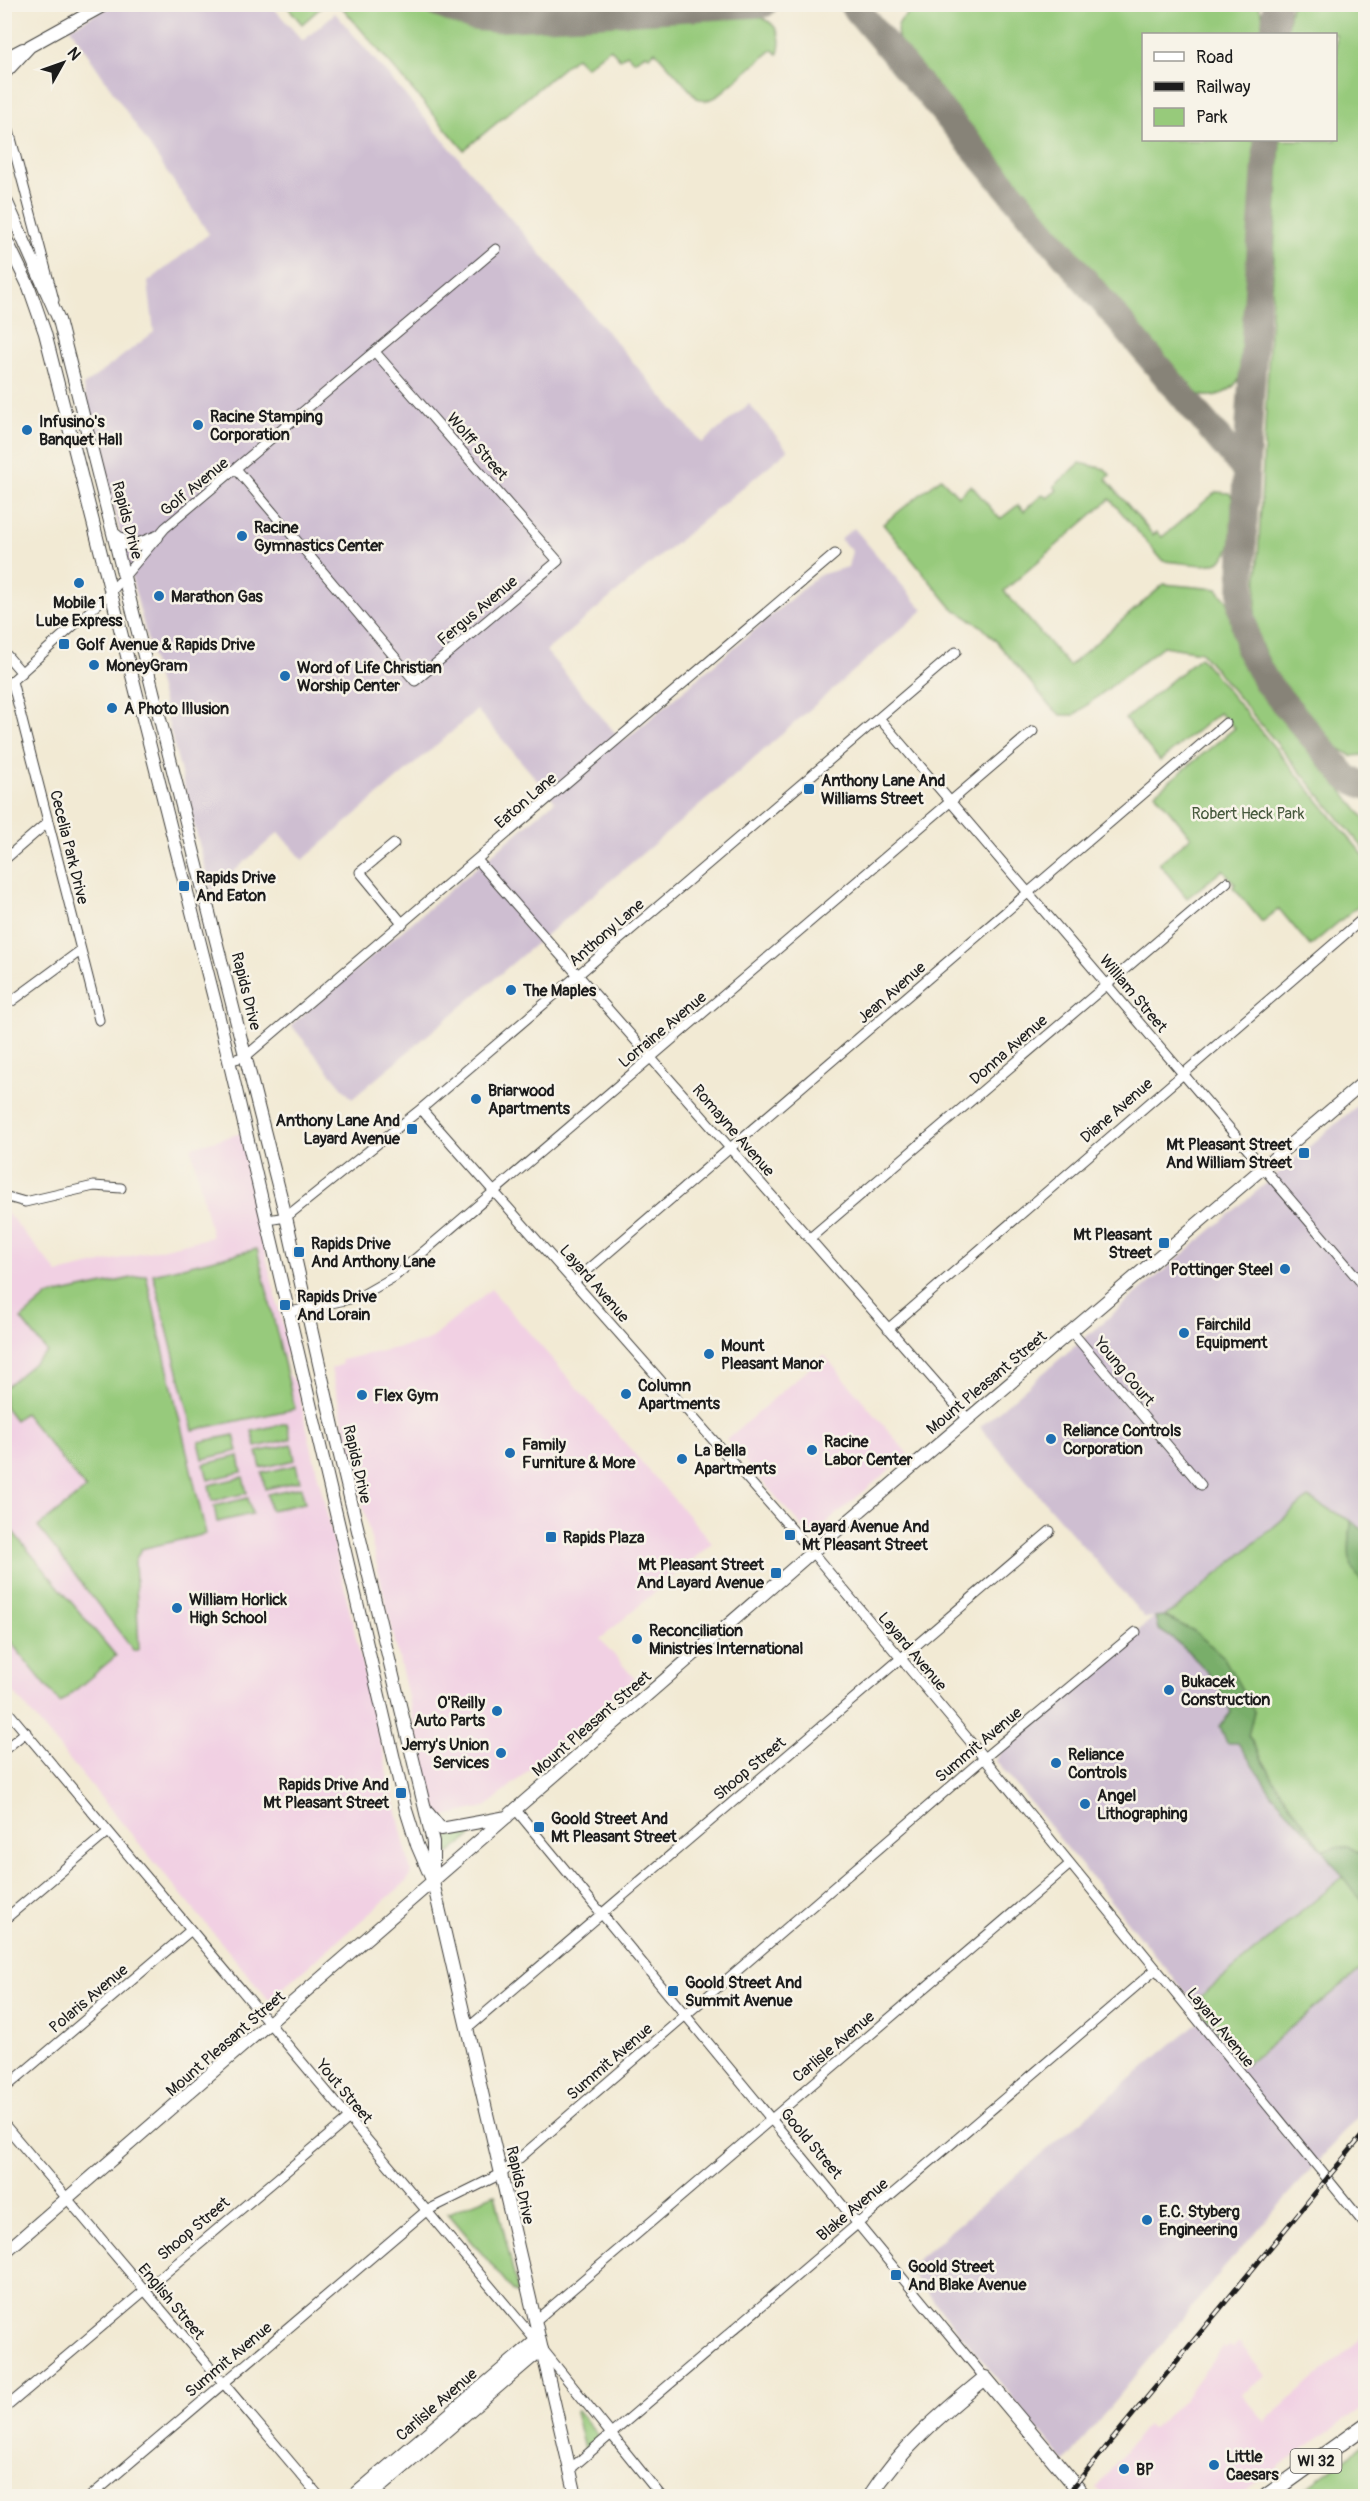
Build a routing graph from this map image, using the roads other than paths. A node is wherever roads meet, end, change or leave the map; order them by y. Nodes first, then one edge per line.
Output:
1 (106, 4) edge
2 (30, 46) junction
3 (4, 59) edge
4 (4, 74) edge
5 (4, 112) edge
6 (4, 196) edge
7 (4, 235) edge
8 (26, 240) junction
9 (11, 248) junction
10 (496, 249) dead end
11 (59, 320) junction
12 (375, 352) junction
13 (70, 364) junction
14 (54, 369) junction
15 (93, 454) junction
16 (78, 459) junction
17 (237, 470) junction
18 (114, 534) junction
19 (157, 537) junction
20 (835, 554) dead end
21 (558, 561) joint
22 (125, 576) junction
23 (111, 592) junction
24 (4, 652) edge
25 (956, 652) dead end
26 (145, 656) junction
27 (128, 661) junction
28 (22, 672) junction
29 (8, 684) edge
30 (154, 691) junction
31 (137, 694) junction
32 (879, 718) junction
33 (1226, 723) dead end
34 (1034, 731) dead end
35 (170, 753) junction
36 (153, 758) junction
37 (951, 802) junction
38 (48, 822) junction
39 (190, 834) junction
40 (174, 839) junction
41 (394, 844) dead end
42 (4, 860) edge
43 (477, 860) junction
44 (1227, 882) dead end
45 (1029, 893) junction
46 (1365, 916) edge
47 (212, 923) junction
48 (403, 924) junction
49 (196, 928) junction
50 (80, 951) junction
51 (578, 975) junction
52 (1107, 984) junction
53 (12, 1001) dead end
54 (99, 1020) dead end
55 (246, 1056) junction
56 (651, 1058) junction
57 (230, 1061) junction
58 (1182, 1073) junction
59 (1365, 1080) edge
60 (422, 1109) junction
61 (730, 1149) junction
62 (1263, 1168) junction
63 (121, 1188) dead end
64 (494, 1192) junction
65 (4, 1196) edge
66 (286, 1217) junction
67 (268, 1220) junction
68 (809, 1239) junction
69 (574, 1282) junction
70 (1365, 1288) edge
71 (307, 1309) junction
72 (290, 1312) junction
73 (888, 1329) junction
74 (1072, 1332) junction
75 (968, 1419) junction
76 (1201, 1485) dead end
77 (1050, 1531) dead end
78 (812, 1552) junction
79 (1136, 1632) dead end
80 (899, 1660) junction
81 (4, 1707) edge
82 (26, 1732) junction
83 (4, 1750) edge
84 (984, 1758) junction
85 (424, 1806) junction
86 (512, 1813) junction
87 (108, 1832) junction
88 (1069, 1865) junction
89 (433, 1882) junction
90 (602, 1914) junction
91 (4, 1920) edge
92 (191, 1930) junction
93 (1155, 1970) junction
94 (686, 2015) junction
95 (271, 2025) junction
96 (468, 2028) junction
97 (4, 2089) edge
98 (348, 2119) junction
99 (772, 2120) junction
100 (4, 2124) edge
101 (501, 2174) junction
102 (67, 2200) junction
103 (426, 2211) junction
104 (858, 2224) junction
105 (1365, 2226) edge
106 (4, 2253) edge
107 (143, 2290) junction
108 (536, 2321) junction
109 (539, 2343) junction
110 (985, 2378) junction
111 (222, 2384) junction
112 (4, 2409) edge
113 (1365, 2426) edge
114 (610, 2435) junction
115 (569, 2470) junction
116 (91, 2496) edge
117 (319, 2496) edge
118 (353, 2496) edge
119 (370, 2496) edge
120 (576, 2496) edge
121 (661, 2496) edge
122 (870, 2496) edge
123 (1084, 2496) edge
124 (1267, 2496) edge

1 - 2 street
2 - 3 street
2 - 4 street
5 - 11 street, Rapids Drive
6 - 8 street
7 - 9 street, Rapids Drive
8 - 9 street
8 - 11 street
9 - 14 street, Rapids Drive
10 - 12 street, Golf Avenue
11 - 13 street, Rapids Drive
12 - 17 street, Golf Avenue
12 - 21 street, Wolff Street
13 - 14 street
13 - 15 street, Rapids Drive
14 - 16 street, Rapids Drive
15 - 16 street
15 - 18 street, Rapids Drive
16 - 23 street, Rapids Drive
17 - 19 street, Golf Avenue
17 - 21 street, Fergus Avenue
18 - 19 street
18 - 22 street, Rapids Drive
19 - 22 street, Golf Avenue
20 - 43 street, Eaton Lane
22 - 23 street, Golf Avenue
22 - 26 street, Rapids Drive
23 - 27 street, Rapids Drive
23 - 28 street, Golf Avenue
24 - 28 street
25 - 32 street, Anthony Lane
26 - 27 street
26 - 30 street, Rapids Drive
27 - 31 street, Rapids Drive
28 - 29 street, Golf Avenue
29 - 38 street, Cecelia Park Drive
30 - 31 street
30 - 35 street, Rapids Drive
31 - 36 street, Rapids Drive
32 - 37 street, William Street
32 - 51 street, Anthony Lane
33 - 45 street, Jean Avenue
34 - 37 street, Lorraine Avenue
35 - 36 street
35 - 39 street, Rapids Drive
36 - 40 street, Rapids Drive
37 - 45 street, William Street
37 - 56 street, Lorraine Avenue
38 - 42 street
38 - 50 street, Cecelia Park Drive
39 - 40 street
39 - 47 street, Rapids Drive
40 - 49 street, Rapids Drive
41 - 48 street
43 - 48 street, Eaton Lane
43 - 51 street, Romayne Avenue
44 - 52 street, Donna Avenue
45 - 52 street, William Street
45 - 61 street, Jean Avenue
46 - 58 street, Diane Avenue
47 - 49 street
47 - 55 street, Rapids Drive
48 - 55 street, Eaton Lane
49 - 57 street, Rapids Drive
50 - 53 street
50 - 54 street, Cecelia Park Drive
51 - 56 street, Romayne Avenue
51 - 60 street, Anthony Lane
52 - 58 street, William Street
52 - 68 street, Donna Avenue
55 - 57 street, Eaton Lane
55 - 66 street, Rapids Drive
56 - 61 street, Romayne Avenue
56 - 64 street, Lorraine Avenue
57 - 67 street, Rapids Drive
58 - 62 street, William Street
58 - 73 street, Diane Avenue
59 - 62 street, Mount Pleasant Street
60 - 64 street, Layard Avenue
60 - 66 street, Anthony Lane
61 - 68 street, Romayne Avenue
61 - 69 street, Jean Avenue
62 - 70 street, William Street
62 - 74 street, Mount Pleasant Street
63 - 65 street
64 - 69 street, Layard Avenue
64 - 71 street, Lorraine Avenue
66 - 67 street, Anthony Lane
66 - 71 street, Rapids Drive
67 - 72 street, Rapids Drive
68 - 73 street, Romayne Avenue
69 - 78 street, Layard Avenue
71 - 72 street, Lorraine Avenue
71 - 85 street, Rapids Drive
72 - 89 street, Rapids Drive
73 - 75 street, Romayne Avenue
74 - 75 street, Mount Pleasant Street
74 - 76 street, Young Court
75 - 78 street, Mount Pleasant Street
77 - 80 street, Shoop Street
78 - 80 street, Layard Avenue
78 - 86 street, Mount Pleasant Street
79 - 84 street, Summit Avenue
80 - 84 street, Layard Avenue
80 - 90 street, Shoop Street
81 - 82 street, Yout Street
82 - 83 street
82 - 87 street, Yout Street
84 - 88 street, Layard Avenue
84 - 94 street, Summit Avenue
85 - 86 street
85 - 89 street, Rapids Drive
86 - 89 street, Mount Pleasant Street
86 - 90 street, Goold Street
87 - 91 street
87 - 92 street, Yout Street
88 - 93 street, Layard Avenue
88 - 99 street, Carlisle Avenue
89 - 95 street, Mount Pleasant Street
89 - 96 street, Rapids Drive
90 - 94 street, Goold Street
90 - 96 street, Shoop Street
92 - 95 street, Yout Street
92 - 97 street, Polaris Avenue
93 - 104 street, Blake Avenue
93 - 105 street, Layard Avenue
94 - 99 street, Goold Street
94 - 101 street, Summit Avenue
95 - 98 street, Yout Street
95 - 102 street, Mount Pleasant Street
96 - 101 street, Rapids Drive
98 - 103 street, Yout Street
98 - 107 street, Shoop Street
99 - 104 street, Goold Street
99 - 108 street, Carlisle Avenue
100 - 102 street, English Street
101 - 103 street, Summit Avenue
101 - 108 street, Rapids Drive
102 - 106 street, Mount Pleasant Street
102 - 107 street, English Street
103 - 109 street, Yout Street
103 - 111 street, Summit Avenue
104 - 110 street, Goold Street
104 - 114 street, Blake Avenue
107 - 111 street, English Street
107 - 112 street, Shoop Street
108 - 109 street, Rapids Drive
109 - 114 street, Yout Street
109 - 115 street, Rapids Drive
109 - 118 street, Carlisle Avenue
109 - 119 street, Carlisle Avenue
110 - 122 main road
110 - 123 main road, Goold Street
111 - 116 street, Summit Avenue
111 - 117 street, English Street
113 - 124 main road, WI 32
114 - 115 street, Blake Avenue
114 - 121 street, Yout Street
115 - 120 street, Rapids Drive

